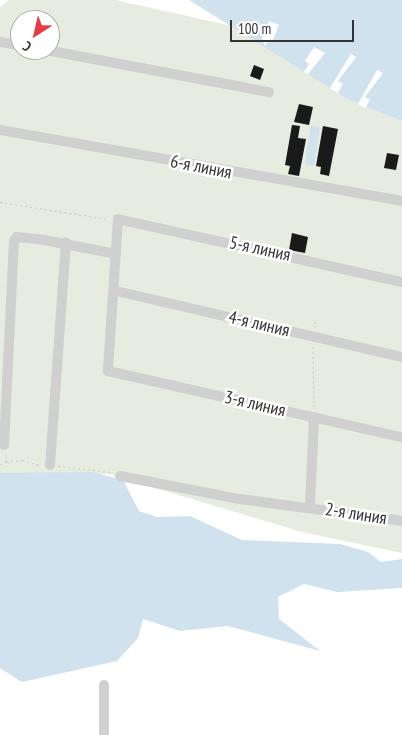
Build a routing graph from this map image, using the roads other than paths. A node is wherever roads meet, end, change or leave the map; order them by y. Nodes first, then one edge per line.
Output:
1 (60, 53) edge
2 (269, 92) dead end
3 (0, 130) edge
4 (402, 201) edge
5 (66, 243) junction
6 (116, 254) junction
7 (402, 282) edge
8 (116, 291) junction
9 (402, 357) edge
10 (314, 417) junction
11 (402, 437) edge
12 (4, 445) road end
13 (50, 466) road end
14 (120, 476) road end
15 (310, 506) junction
16 (402, 521) edge
17 (104, 685) dead end
18 (104, 735) edge

1 - 2 lane
3 - 4 lane, 6-я линия
5 - 6 lane
5 - 12 lane
5 - 13 lane
6 - 7 lane, 5-я линия
6 - 8 lane
8 - 9 lane, 4-я линия
8 - 10 lane, 3-я линия
10 - 11 lane, 3-я линия
10 - 15 lane
14 - 15 lane, 2-я линия
15 - 16 lane, 2-я линия
17 - 18 lane

